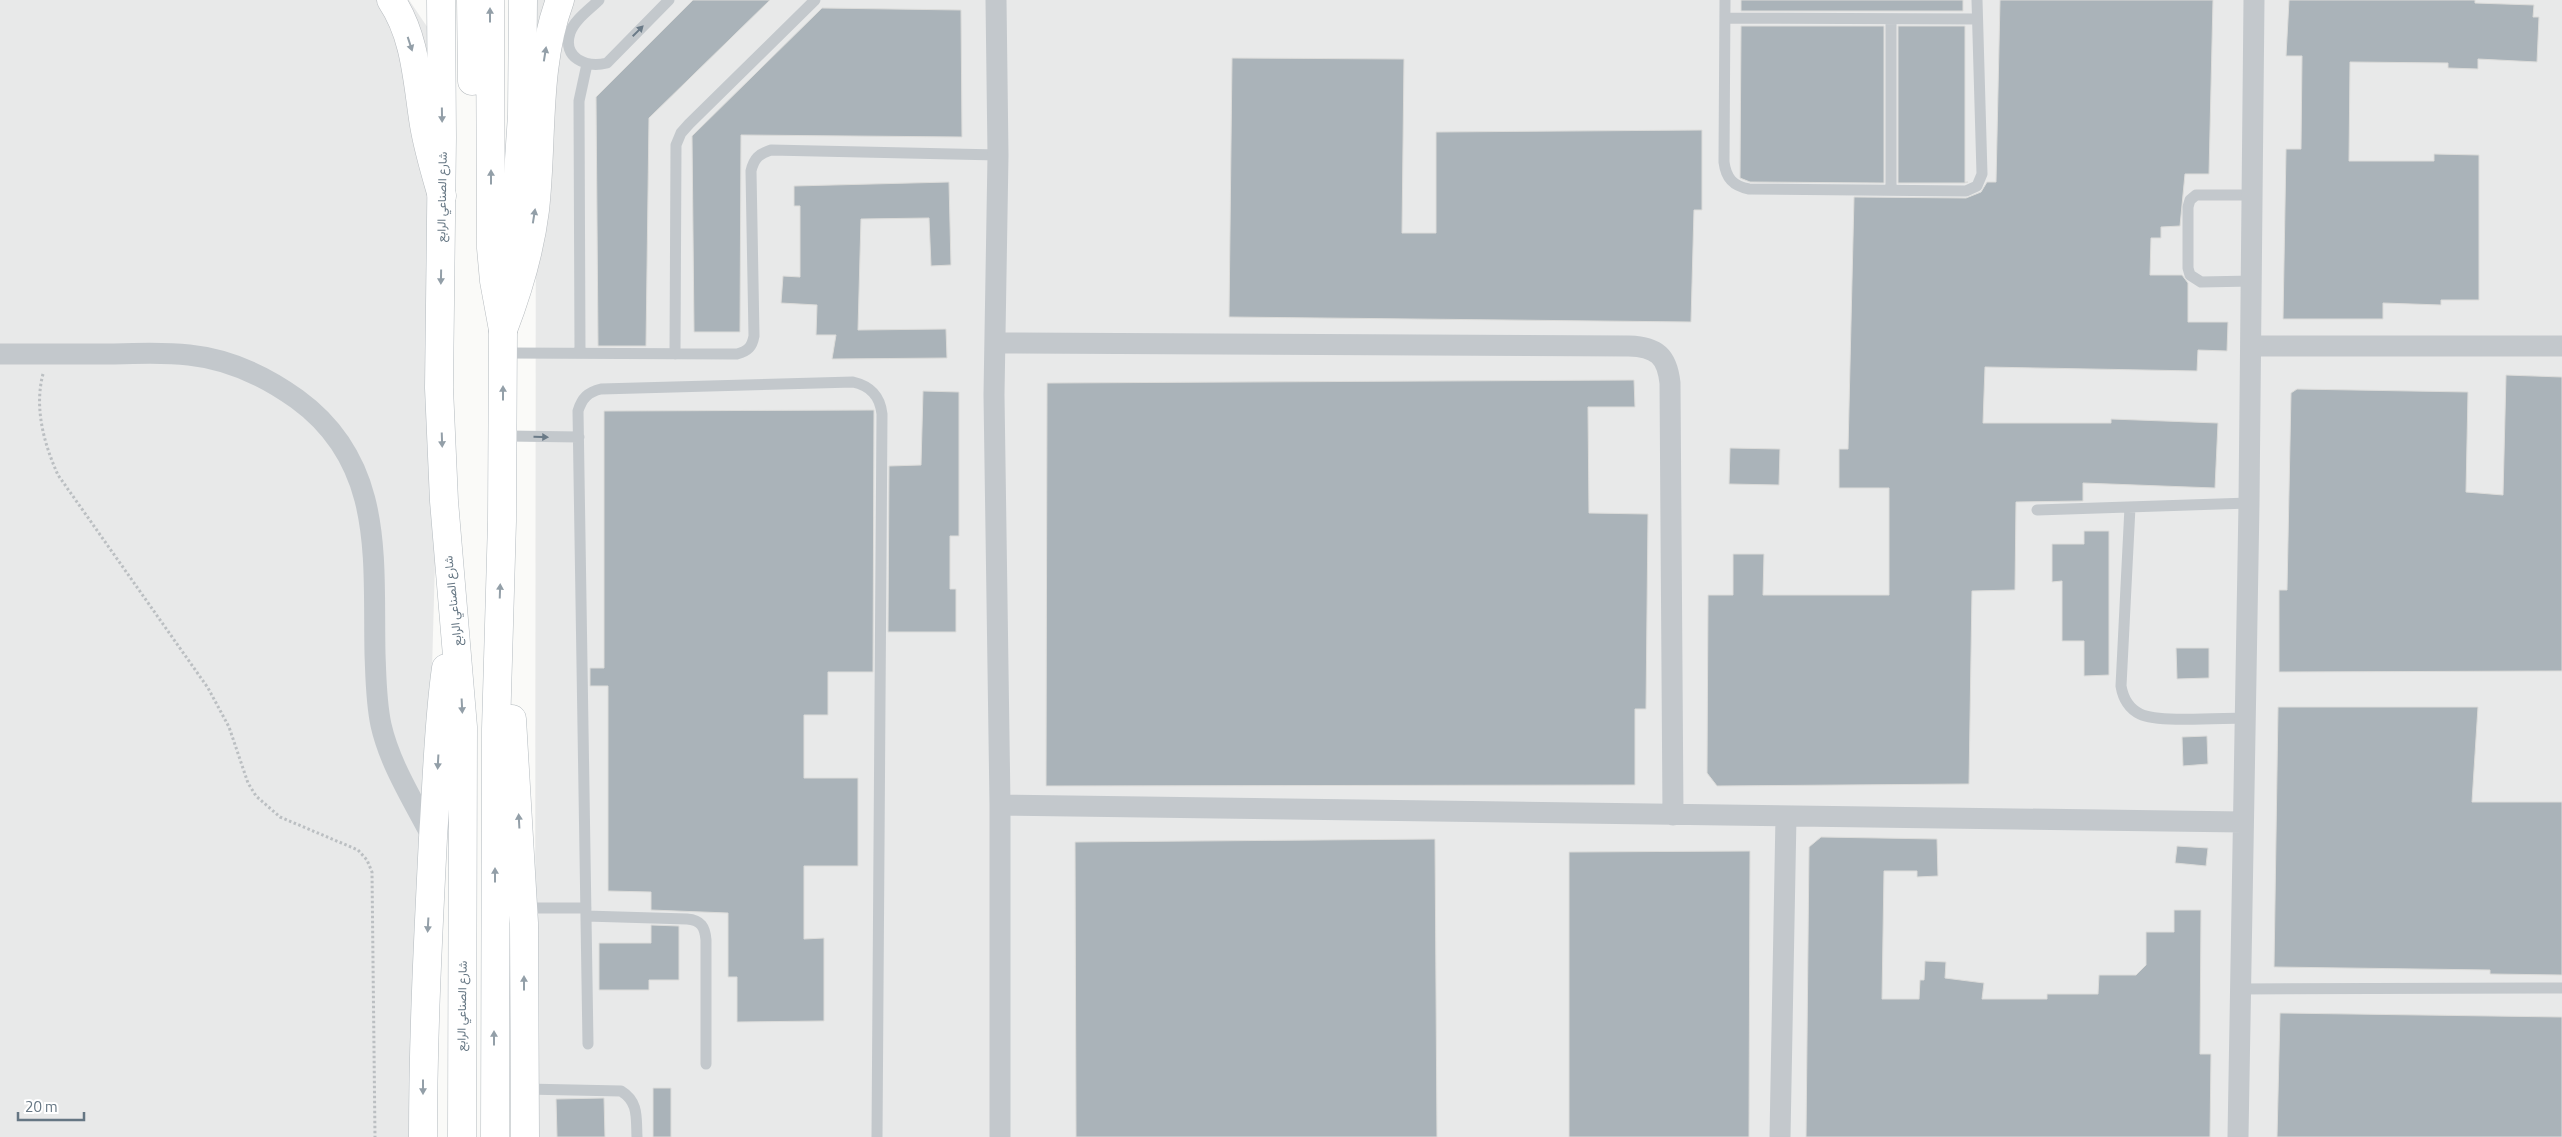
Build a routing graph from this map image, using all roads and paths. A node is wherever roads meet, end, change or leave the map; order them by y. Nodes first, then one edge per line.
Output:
1 (391, 0) edge
2 (441, 0) edge
3 (471, 0) edge
4 (490, 0) edge
5 (523, 0) edge
6 (560, 0) edge
7 (599, 0) edge
8 (669, 0) edge
9 (815, 0) edge
10 (996, 0) edge
11 (1725, 0) edge
12 (1977, 0) edge
13 (2254, 0) edge
14 (1725, 18) junction
15 (1891, 19) junction
16 (1977, 20) junction
17 (587, 64) junction
18 (998, 155) junction
19 (1891, 190) junction
20 (2252, 195) junction
21 (442, 196) junction
22 (494, 281) junction
23 (2252, 281) junction
24 (503, 342) junction
25 (995, 343) junction
26 (2251, 346) junction
27 (2562, 346) edge
28 (580, 353) junction
29 (0, 354) edge
30 (48, 354) junction
31 (675, 354) junction
32 (502, 436) junction
33 (579, 437) junction
34 (2249, 503) junction
35 (2130, 507) junction
36 (2037, 510) dead end
37 (454, 610) junction
38 (499, 633) junction
39 (2244, 718) junction
40 (1000, 805) junction
41 (1673, 814) junction
42 (1786, 816) junction
43 (2242, 822) junction
44 (433, 839) junction
45 (523, 908) junction
46 (586, 912) junction
47 (2562, 988) edge
48 (2240, 989) junction
49 (588, 1044) dead end
50 (706, 1064) dead end
51 (525, 1089) junction
52 (375, 1137) edge
53 (423, 1137) edge
54 (462, 1137) edge
55 (495, 1137) edge
56 (525, 1137) edge
57 (637, 1137) edge
58 (877, 1137) edge
59 (1000, 1137) edge
60 (1780, 1137) edge
61 (2238, 1137) edge

1 -> 21 main road
2 -> 21 main road, شارع الصناعي الرابع
3 - 22 main road
22 -> 4 main road
5 - 24 main road
24 -> 6 main road
7 - 17 lane
17 -> 8 lane
9 - 31 lane
10 - 18 street
11 - 14 lane
12 - 16 lane
13 - 20 street
14 - 15 lane
14 - 19 lane
15 - 16 lane
15 - 19 lane
16 - 19 lane
17 - 28 lane
18 - 25 street
18 - 31 lane
20 - 23 street
20 - 23 lane
21 -> 37 main road, شارع الصناعي الرابع
22 - 24 main road
23 - 26 street
24 - 28 lane
32 -> 24 main road
25 - 40 street
25 - 41 street
26 - 27 street
26 - 34 street
28 - 31 lane
29 - 30 street
30 - 44 street
30 - 52 path
32 -> 33 lane
38 -> 32 main road
33 - 46 lane
33 - 58 lane
34 - 35 lane
34 - 39 street
35 - 36 lane
35 - 39 lane
37 -> 44 main road
37 -> 54 main road, شارع الصناعي الرابع
45 -> 38 main road
55 -> 38 main road
39 - 43 street
40 - 41 street
40 - 59 street
41 - 42 street
42 - 43 street
42 - 60 street
43 - 48 street
44 -> 53 main road
45 - 46 lane
51 -> 45 main road
46 - 49 lane
46 - 50 lane
47 - 48 lane
48 - 61 street
51 - 56 main road
51 - 57 lane

